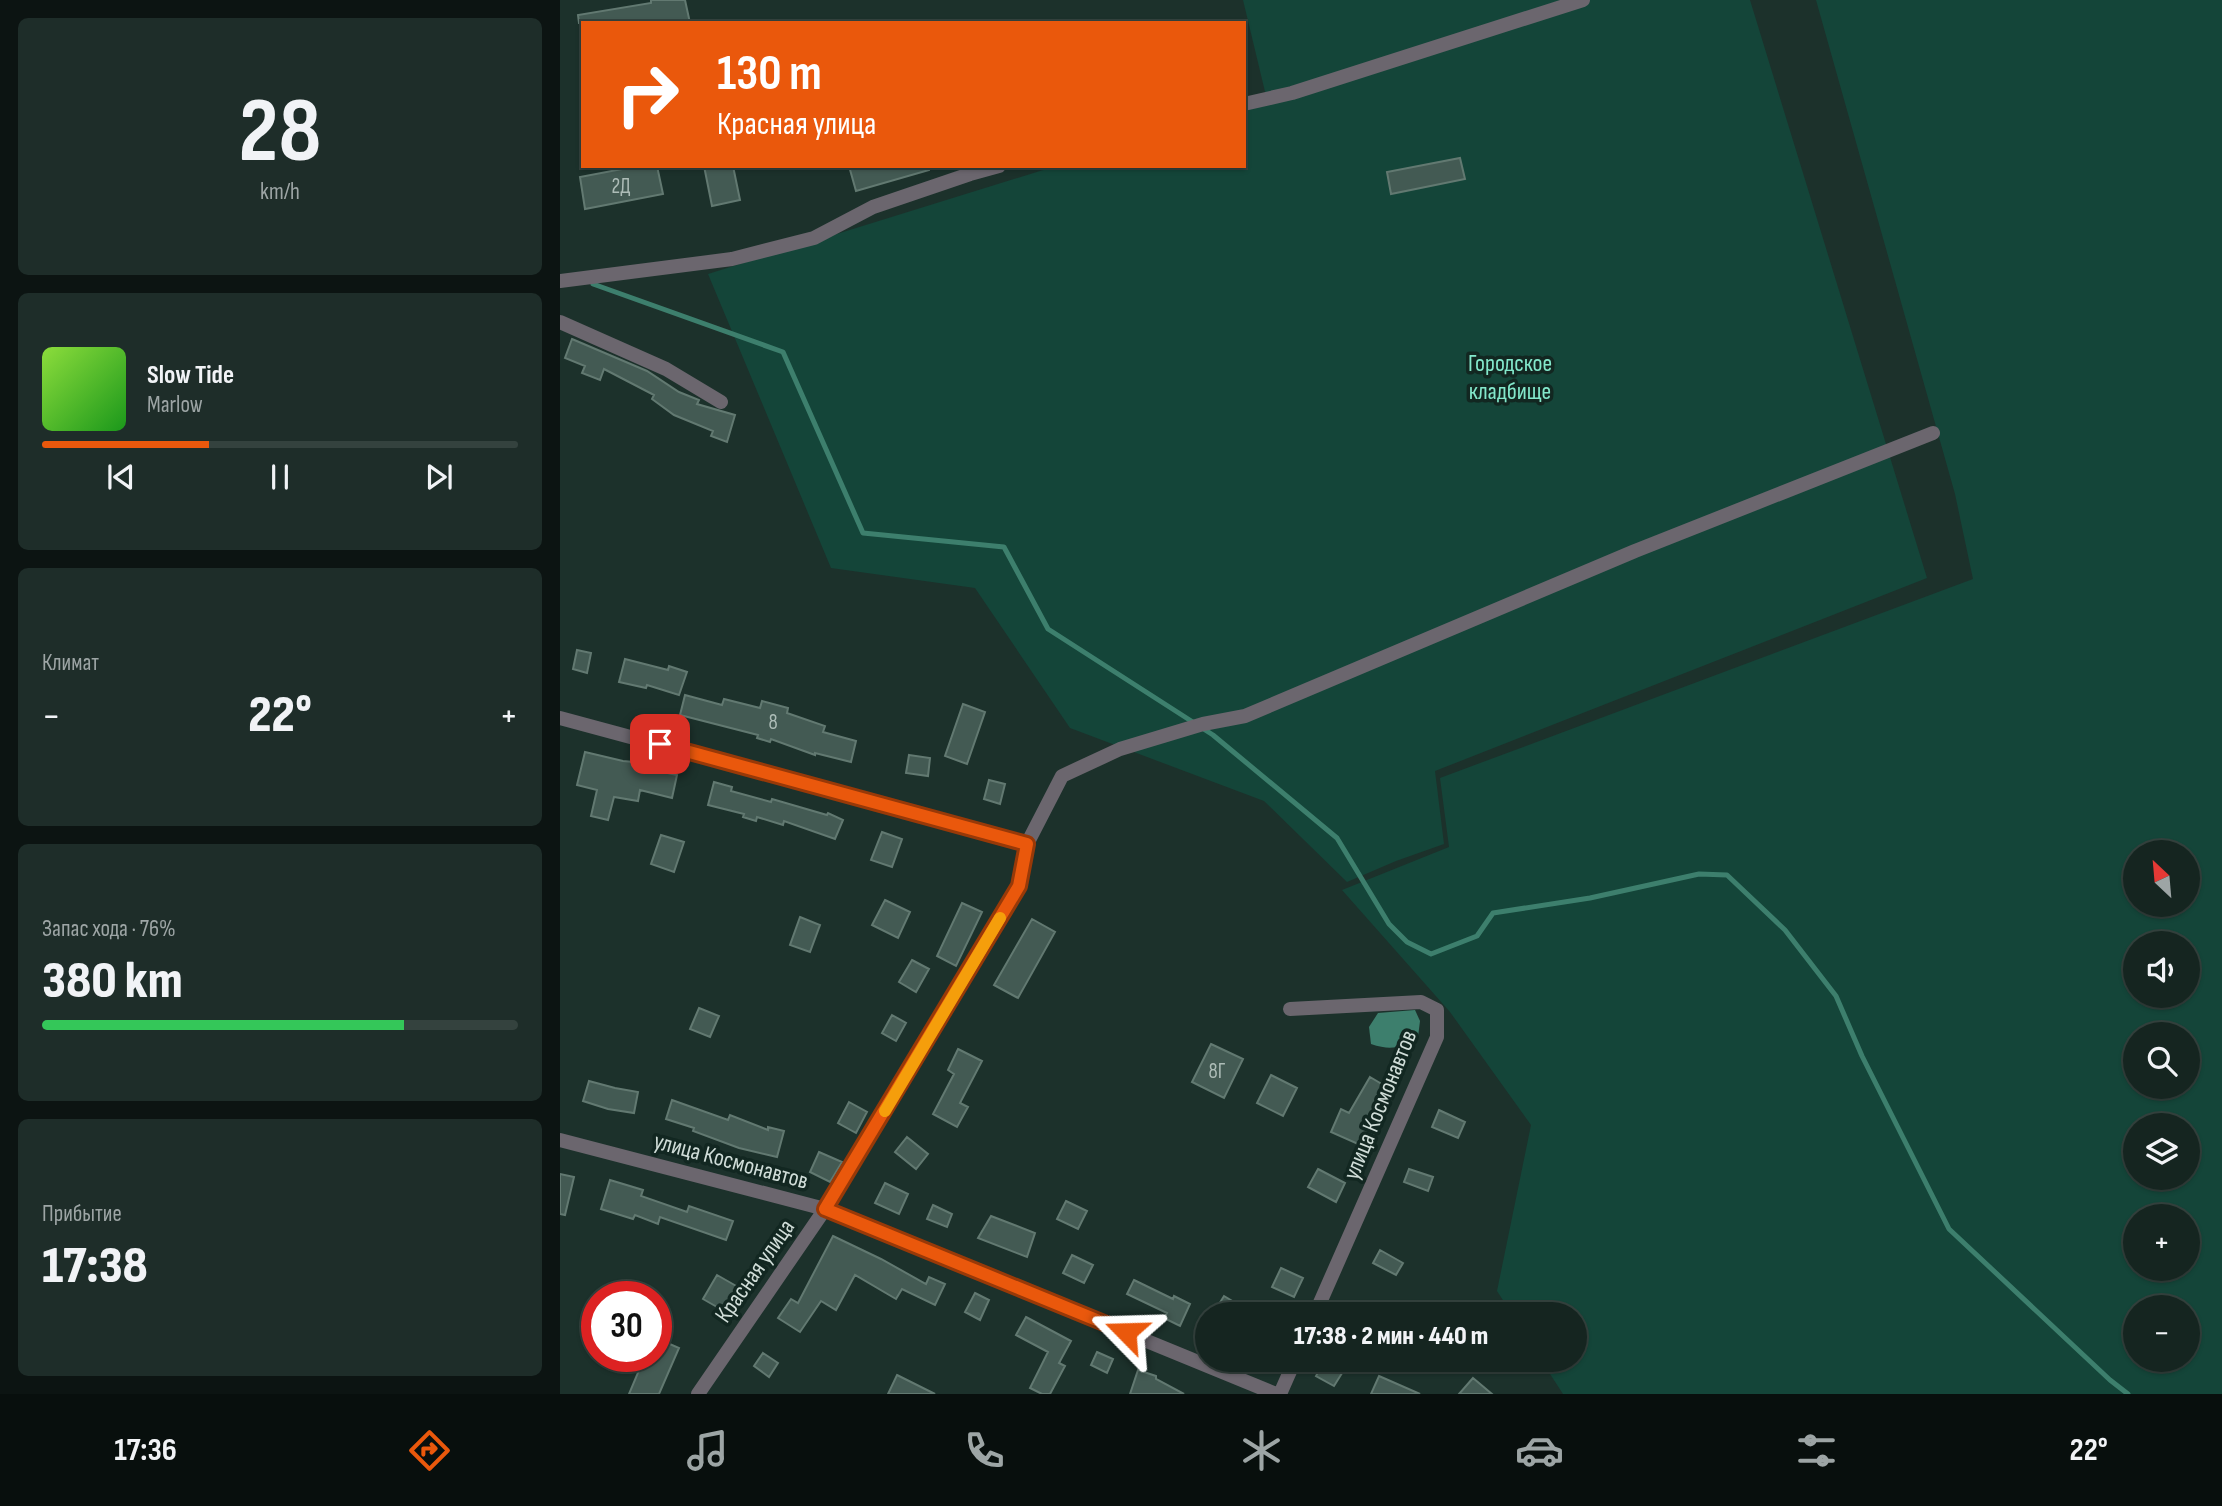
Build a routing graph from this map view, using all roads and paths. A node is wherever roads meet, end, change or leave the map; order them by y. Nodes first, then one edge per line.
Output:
1 (1583, 0) edge
2 (1246, 104) edge
3 (992, 168) edge
4 (560, 281) edge
5 (560, 322) edge
6 (721, 402) dead end
7 (1933, 433) dead end
8 (560, 718) edge
9 (1027, 844) junction
10 (1290, 1009) dead end
11 (560, 1140) edge
12 (825, 1209) junction
13 (1320, 1302) edge
14 (1289, 1372) edge
15 (698, 1394) edge
16 (1278, 1394) edge

1 - 2 street
3 - 4 street
5 - 6 street
7 - 9 street, Красная улица
8 - 9 street
9 - 12 street, Красная улица
10 - 13 street, улица Космонавтов
11 - 12 street, улица Космонавтов
12 - 15 street, Красная улица
12 - 16 street, улица Космонавтов
14 - 16 street, улица Космонавтов

